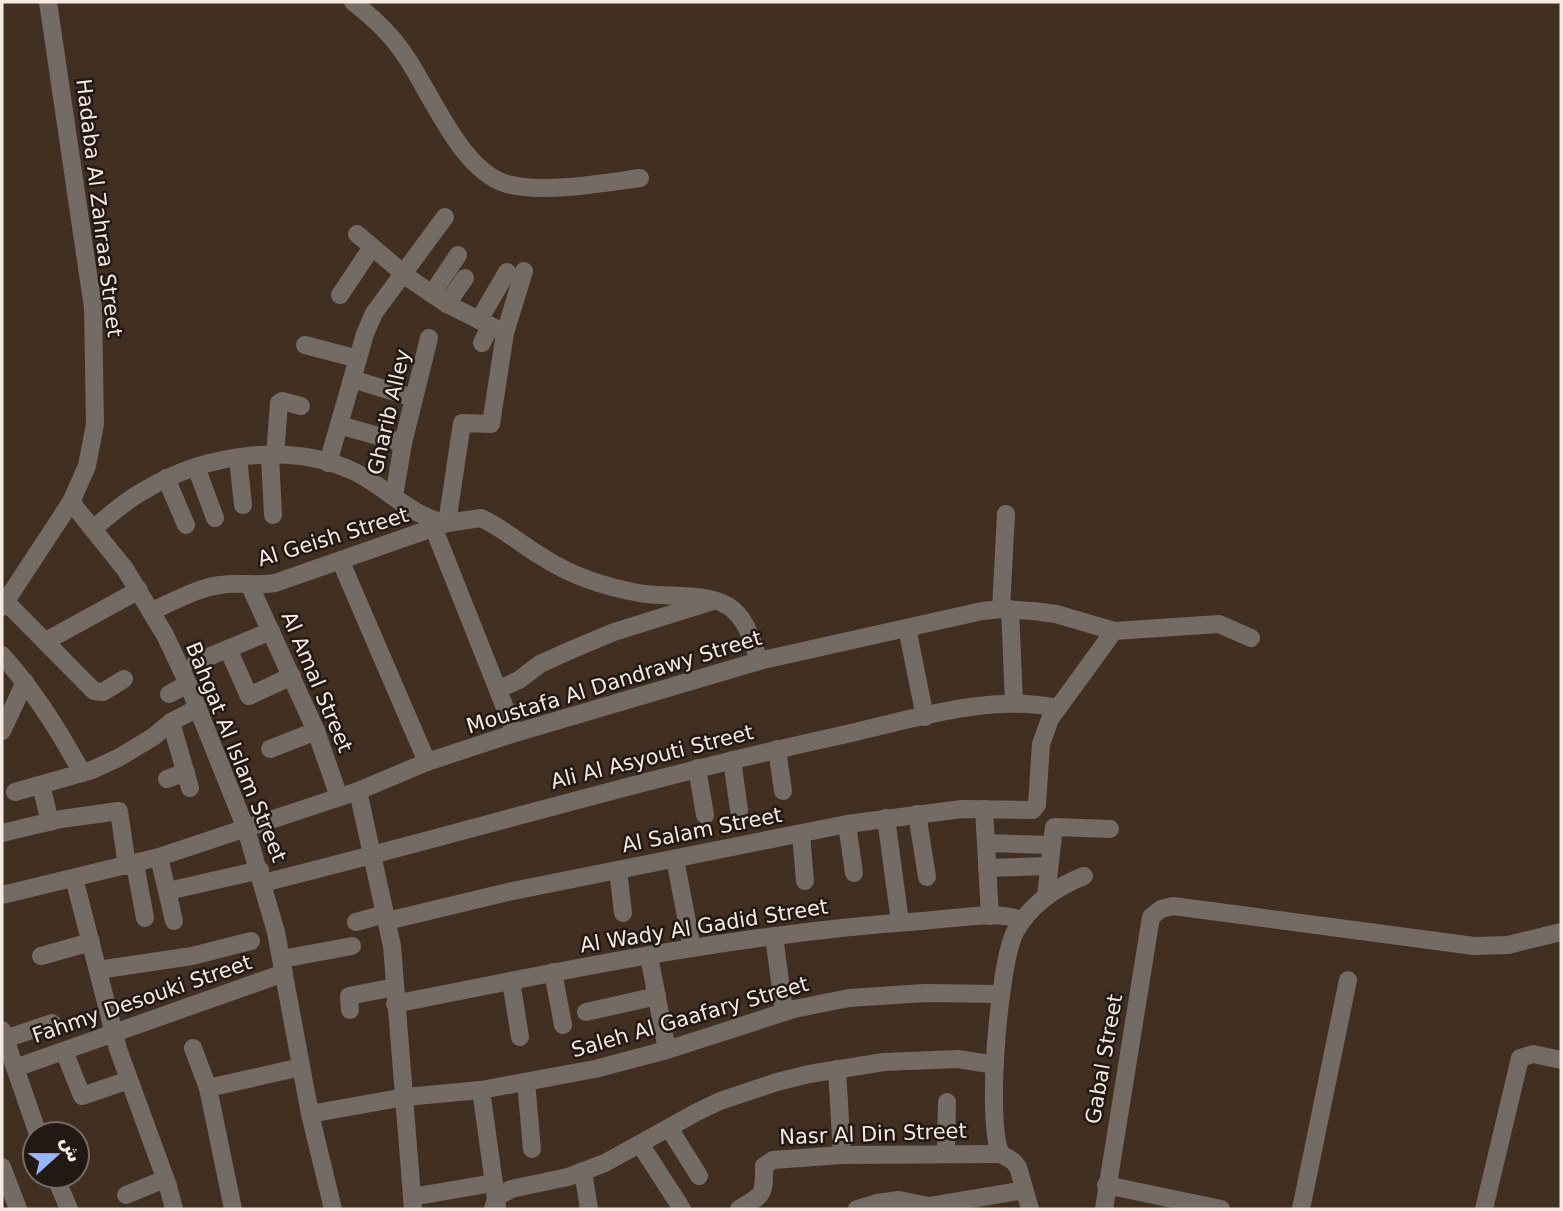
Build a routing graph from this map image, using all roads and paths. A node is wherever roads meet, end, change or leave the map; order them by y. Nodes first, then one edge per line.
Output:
1 (48, 2) edge
2 (353, 2) edge
3 (640, 178) dead end
4 (445, 218) dead end
5 (357, 234) dead end
6 (372, 247) junction
7 (458, 255) dead end
8 (404, 274) junction
9 (465, 278) dead end
10 (340, 295) dead end
11 (439, 299) junction
12 (491, 326) junction
13 (429, 338) dead end
14 (482, 343) dead end
15 (305, 345) dead end
16 (358, 359) junction
17 (352, 379) junction
18 (414, 398) junction
19 (302, 406) dead end
20 (340, 425) junction
21 (403, 443) junction
22 (272, 456) junction
23 (237, 458) junction
24 (328, 463) junction
25 (195, 467) junction
26 (166, 478) junction
27 (394, 496) junction
28 (71, 502) junction
29 (243, 505) dead end
30 (1006, 514) dead end
31 (273, 515) dead end
32 (215, 518) dead end
33 (186, 525) dead end
34 (440, 526) junction
35 (94, 528) junction
36 (341, 562) junction
37 (250, 586) junction
38 (139, 590) junction
39 (716, 600) junction
40 (4, 605) edge
41 (1005, 609) junction
42 (152, 611) junction
43 (907, 628) junction
44 (1114, 631) junction
45 (271, 632) junction
46 (1251, 638) dead end
47 (46, 642) junction
48 (228, 649) junction
49 (2, 655) edge
50 (759, 661) junction
51 (197, 662) dead end
52 (292, 676) junction
53 (124, 679) dead end
54 (25, 681) junction
55 (188, 684) junction
56 (499, 689) junction
57 (169, 694) dead end
58 (1014, 702) junction
59 (198, 708) junction
60 (1057, 708) junction
61 (925, 717) junction
62 (172, 722) junction
63 (2, 731) edge
64 (316, 731) junction
65 (515, 733) junction
66 (270, 749) dead end
67 (777, 749) junction
68 (732, 760) junction
69 (428, 762) junction
70 (697, 768) junction
71 (82, 773) junction
72 (167, 779) dead end
73 (41, 785) junction
74 (358, 791) junction
75 (783, 791) dead end
76 (15, 792) dead end
77 (339, 797) junction
78 (984, 808) junction
79 (739, 810) dead end
80 (917, 814) junction
81 (705, 815) dead end
82 (886, 818) junction
83 (50, 822) junction
84 (847, 824) junction
85 (246, 829) junction
86 (1110, 829) dead end
87 (2, 833) edge
88 (801, 834) junction
89 (986, 843) junction
90 (1051, 845) junction
91 (373, 856) junction
92 (159, 857) junction
93 (675, 859) junction
94 (131, 865) junction
95 (1049, 866) junction
96 (987, 868) junction
97 (618, 870) junction
98 (854, 873) dead end
99 (261, 876) junction
100 (1084, 876) dead end
101 (927, 877) dead end
102 (74, 878) junction
103 (806, 881) dead end
104 (168, 891) junction
105 (2, 895) edge
106 (1046, 896) junction
107 (623, 913) dead end
108 (990, 916) junction
109 (145, 918) dead end
110 (386, 918) junction
111 (1022, 920) junction
112 (174, 921) dead end
113 (356, 922) dead end
114 (900, 922) junction
115 (1561, 932) edge
116 (774, 936) junction
117 (251, 941) dead end
118 (91, 942) junction
119 (352, 946) dead end
120 (692, 947) junction
121 (41, 956) dead end
122 (649, 956) junction
123 (283, 966) junction
124 (98, 970) junction
125 (553, 972) junction
126 (1348, 980) dead end
127 (511, 981) junction
128 (1001, 994) junction
129 (395, 996) junction
130 (657, 996) junction
131 (350, 1010) dead end
132 (586, 1012) dead end
133 (784, 1012) junction
134 (52, 1023) dead end
135 (563, 1026) dead end
136 (113, 1033) junction
137 (3, 1035) edge
138 (520, 1037) dead end
139 (193, 1048) dead end
140 (64, 1051) junction
141 (667, 1051) junction
142 (1561, 1059) edge
143 (10, 1064) edge
144 (995, 1065) junction
145 (301, 1067) junction
146 (837, 1069) junction
147 (129, 1080) junction
148 (526, 1082) junction
149 (208, 1088) junction
150 (481, 1090) junction
151 (405, 1097) junction
152 (947, 1102) dead end
153 (310, 1114) junction
154 (32, 1120) edge
155 (668, 1128) junction
156 (640, 1144) junction
157 (532, 1149) dead end
158 (946, 1153) junction
159 (1001, 1154) junction
160 (842, 1155) junction
161 (2, 1167) edge
162 (583, 1171) junction
163 (699, 1176) dead end
164 (165, 1179) junction
165 (1106, 1185) junction
166 (61, 1190) edge
167 (1024, 1190) junction
168 (126, 1195) dead end
169 (495, 1200) edge
170 (412, 1203) edge
171 (926, 1208) edge
172 (18, 1209) edge
173 (69, 1209) edge
174 (174, 1209) edge
175 (233, 1209) edge
176 (333, 1209) edge
177 (589, 1209) edge
178 (682, 1209) edge
179 (738, 1209) edge
180 (857, 1209) edge
181 (1030, 1209) edge
182 (1104, 1209) edge
183 (1221, 1209) edge
184 (1301, 1209) edge
185 (1484, 1209) edge

1 - 28 street, Hadaba Al Zahraa Street
2 - 3 street
4 - 8 street
5 - 6 street
6 - 8 street
6 - 10 street
7 - 11 street
8 - 11 street
8 - 16 street
9 - 11 street
11 - 12 street
12 - 12 street
12 - 14 street
12 - 34 street
13 - 18 street, Gharib Alley
15 - 16 street
16 - 17 street
17 - 18 street
17 - 20 street
18 - 21 street, Gharib Alley
19 - 22 street
20 - 21 street
20 - 24 street
21 - 27 street, Gharib Alley
22 - 23 street
22 - 24 street
22 - 31 street
23 - 25 street
23 - 29 street
24 - 27 street
25 - 26 street
25 - 32 street
26 - 33 street
26 - 35 street
27 - 34 street
28 - 35 street, Bahgat Al Islam Street
28 - 40 street, Hadaba Al Zahraa Street
30 - 41 street
34 - 36 street, Al Geish Street
34 - 39 street, Al Geish Street
34 - 56 street
35 - 38 street, Bahgat Al Islam Street
36 - 37 street, Al Geish Street
36 - 69 street
37 - 42 street, Al Geish Street
37 - 45 street, Al Amal Street
38 - 42 street, Bahgat Al Islam Street
38 - 47 street
39 - 50 street
39 - 56 street
40 - 47 street
41 - 43 street, Moustafa Al Dandrawy Street
41 - 44 street, Moustafa Al Dandrawy Street
41 - 58 street
42 - 55 street, Bahgat Al Islam Street
43 - 50 street, Moustafa Al Dandrawy Street
43 - 61 street
44 - 46 street, Moustafa Al Dandrawy Street
44 - 60 street
45 - 48 street
45 - 52 street, Al Amal Street
47 - 53 street
48 - 51 street
48 - 52 street
49 - 54 street
50 - 65 street, Moustafa Al Dandrawy Street
52 - 64 street, Al Amal Street
54 - 63 street
54 - 71 street
55 - 57 street
55 - 59 street, Bahgat Al Islam Street
56 - 65 street
58 - 60 street, Ali Al Asyouti Street
58 - 61 street, Ali Al Asyouti Street
59 - 62 street
59 - 85 street, Bahgat Al Islam Street
60 - 78 street, Al Salam Street
61 - 67 street, Ali Al Asyouti Street
62 - 71 street
62 - 72 street
64 - 66 street
64 - 77 street, Al Amal Street
65 - 69 street, Moustafa Al Dandrawy Street
67 - 68 street, Ali Al Asyouti Street
67 - 75 street
68 - 70 street, Ali Al Asyouti Street
68 - 79 street
69 - 74 street, Moustafa Al Dandrawy Street
70 - 81 street
70 - 91 street, Ali Al Asyouti Street
71 - 73 street
73 - 76 street
73 - 83 street
74 - 77 street, Moustafa Al Dandrawy Street
74 - 91 street
77 - 85 street, Moustafa Al Dandrawy Street
78 - 80 street, Al Salam Street
78 - 89 street
80 - 82 street, Al Salam Street
80 - 101 street
82 - 84 street, Al Salam Street
82 - 114 street
83 - 87 street
83 - 94 street
84 - 88 street, Al Salam Street
84 - 98 street
85 - 92 street, Moustafa Al Dandrawy Street
85 - 99 street, Bahgat Al Islam Street
86 - 90 street
88 - 93 street, Al Salam Street
88 - 103 street
89 - 90 street
89 - 96 street
90 - 95 street
91 - 99 street, Ali Al Asyouti Street
91 - 110 street
92 - 94 street, Moustafa Al Dandrawy Street
92 - 104 street
93 - 97 street, Al Salam Street
93 - 120 street
94 - 102 street, Moustafa Al Dandrawy Street
94 - 109 street
95 - 96 street
95 - 106 street
96 - 108 street
97 - 107 street
97 - 110 street, Al Salam Street
99 - 104 street, Ali Al Asyouti Street
99 - 123 street, Bahgat Al Islam Street
100 - 106 street
102 - 105 street, Moustafa Al Dandrawy Street
102 - 118 street
104 - 112 street
106 - 111 street
108 - 111 street, Al Wady Al Gadid Street
108 - 114 street, Al Wady Al Gadid Street
110 - 113 street, Al Salam Street
110 - 129 street
111 - 128 street
114 - 116 street, Al Wady Al Gadid Street
115 - 165 street, Gabal Street
116 - 120 street, Al Wady Al Gadid Street
116 - 133 street
117 - 124 street
118 - 121 street
118 - 124 street
119 - 123 street, Fahmy Desouki Street
120 - 122 street, Al Wady Al Gadid Street
122 - 125 street, Al Wady Al Gadid Street
122 - 130 street
123 - 136 street, Fahmy Desouki Street
123 - 145 street, Bahgat Al Islam Street
124 - 136 street
125 - 127 street, Al Wady Al Gadid Street
125 - 135 street
126 - 184 street
127 - 129 street, Al Wady Al Gadid Street
127 - 138 street
128 - 133 street, Saleh Al Gaafary Street
128 - 144 street
129 - 131 street, Al Wady Al Gadid Street
129 - 151 street
130 - 132 street
130 - 141 street
133 - 141 street, Saleh Al Gaafary Street
134 - 137 street
136 - 140 street, Fahmy Desouki Street
136 - 147 street
137 - 143 street
139 - 149 street
140 - 143 street, Fahmy Desouki Street
140 - 147 street
141 - 148 street, Saleh Al Gaafary Street
142 - 185 street
143 - 154 street
144 - 146 street
144 - 159 street
145 - 149 street
145 - 153 street, Bahgat Al Islam Street
146 - 155 street
146 - 160 street
147 - 164 street
148 - 150 street, Saleh Al Gaafary Street
148 - 157 street
149 - 175 street
150 - 151 street, Saleh Al Gaafary Street
150 - 169 street
151 - 153 street, Saleh Al Gaafary Street
151 - 170 street
152 - 158 street
153 - 176 street, Bahgat Al Islam Street
155 - 156 street
155 - 163 street
156 - 162 street
156 - 178 street
158 - 159 street, Nasr Al Din Street
158 - 160 street, Nasr Al Din Street
159 - 167 street
160 - 179 street, Nasr Al Din Street
161 - 172 street
162 - 169 street
162 - 177 street
164 - 168 street
164 - 174 street
165 - 182 street, Gabal Street
165 - 183 street
166 - 173 street
167 - 171 street
167 - 181 street
169 - 170 street
171 - 180 street

